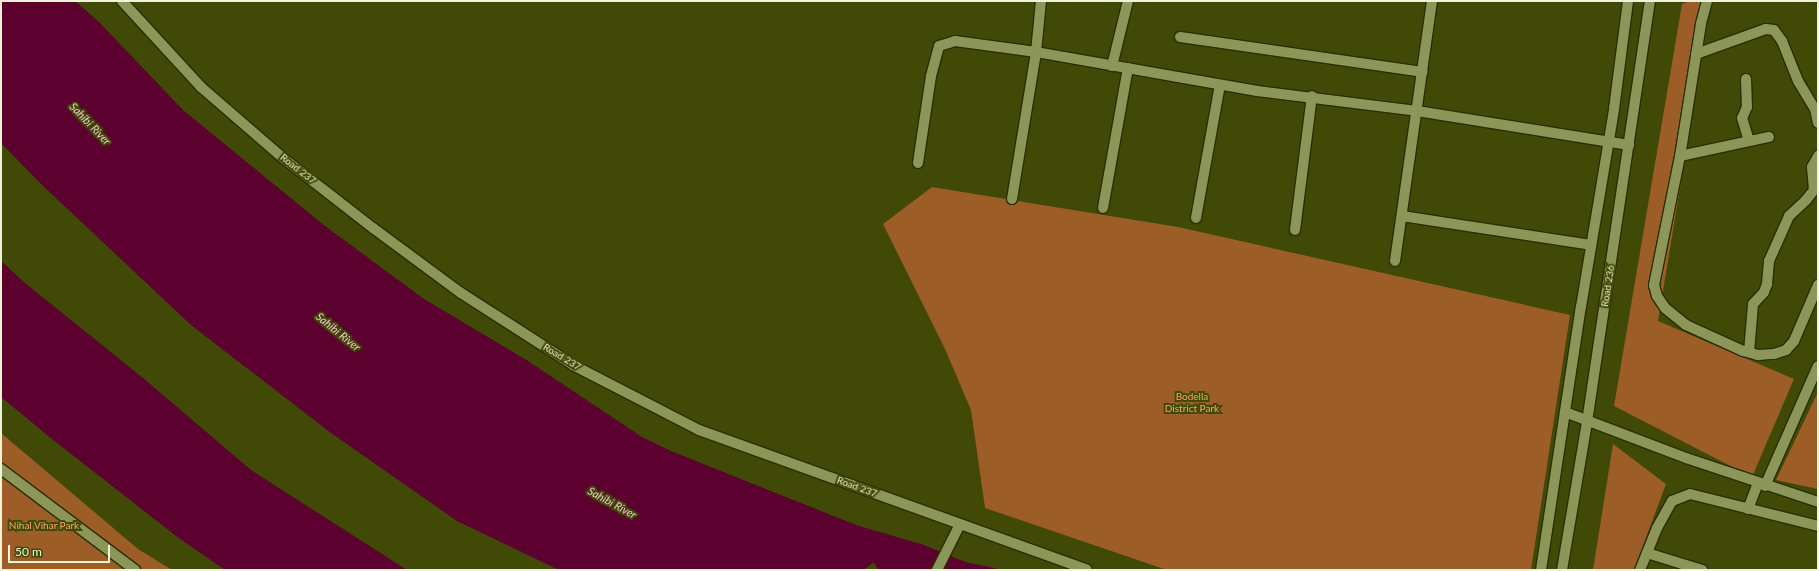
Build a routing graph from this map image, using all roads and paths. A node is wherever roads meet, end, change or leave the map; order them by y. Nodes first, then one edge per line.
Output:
1 (122, 1) edge
2 (1041, 1) edge
3 (1128, 1) edge
4 (1432, 1) edge
5 (1628, 1) edge
6 (1650, 1) edge
7 (1707, 1) edge
8 (1180, 37) dead end
9 (1036, 52) junction
10 (1696, 54) junction
11 (1112, 66) junction
12 (1128, 68) junction
13 (1422, 72) junction
14 (1746, 79) dead end
15 (1220, 85) junction
16 (1312, 96) junction
17 (1417, 111) junction
18 (1818, 123) edge
19 (1769, 137) dead end
20 (1608, 141) junction
21 (1750, 141) junction
22 (1629, 145) junction
23 (1680, 156) junction
24 (1818, 156) edge
25 (918, 163) dead end
26 (1815, 193) edge
27 (1012, 200) dead end
28 (1103, 208) dead end
29 (1402, 216) junction
30 (1196, 218) dead end
31 (1295, 230) dead end
32 (1591, 245) junction
33 (1395, 261) dead end
34 (1818, 285) edge
35 (1749, 352) junction
36 (1818, 366) edge
37 (1565, 412) junction
38 (1587, 422) junction
39 (1, 468) edge
40 (1761, 485) junction
41 (1818, 502) edge
42 (1748, 509) junction
43 (960, 524) junction
44 (1818, 526) edge
45 (1647, 552) junction
46 (135, 570) edge
47 (937, 570) edge
48 (1087, 570) edge
49 (1541, 570) edge
50 (1562, 570) edge
51 (1640, 570) edge
52 (1702, 570) edge

1 - 43 street, Road 237
2 - 9 street
3 - 11 street
4 - 13 street
5 - 20 street
6 - 22 street, Road 236
7 - 10 street
8 - 13 street
9 - 11 street
9 - 25 street
9 - 27 street
10 - 18 street
10 - 23 street
11 - 12 street
12 - 15 street
12 - 28 street
13 - 17 street
14 - 21 street
15 - 16 street
15 - 30 street
16 - 17 street
16 - 31 street
17 - 20 street
17 - 29 street
19 - 21 street
20 - 22 street
20 - 32 street
21 - 23 street
22 - 38 street, Road 236
23 - 35 street
24 - 26 street
26 - 35 street
29 - 32 street
29 - 33 street
32 - 37 street
34 - 35 street
36 - 40 street
37 - 38 street
37 - 49 street
38 - 40 street
38 - 50 street, Road 236
39 - 46 street
40 - 41 street
40 - 42 street
42 - 44 street
42 - 45 street
43 - 47 street
43 - 48 street, Road 237
45 - 51 street
45 - 52 street

